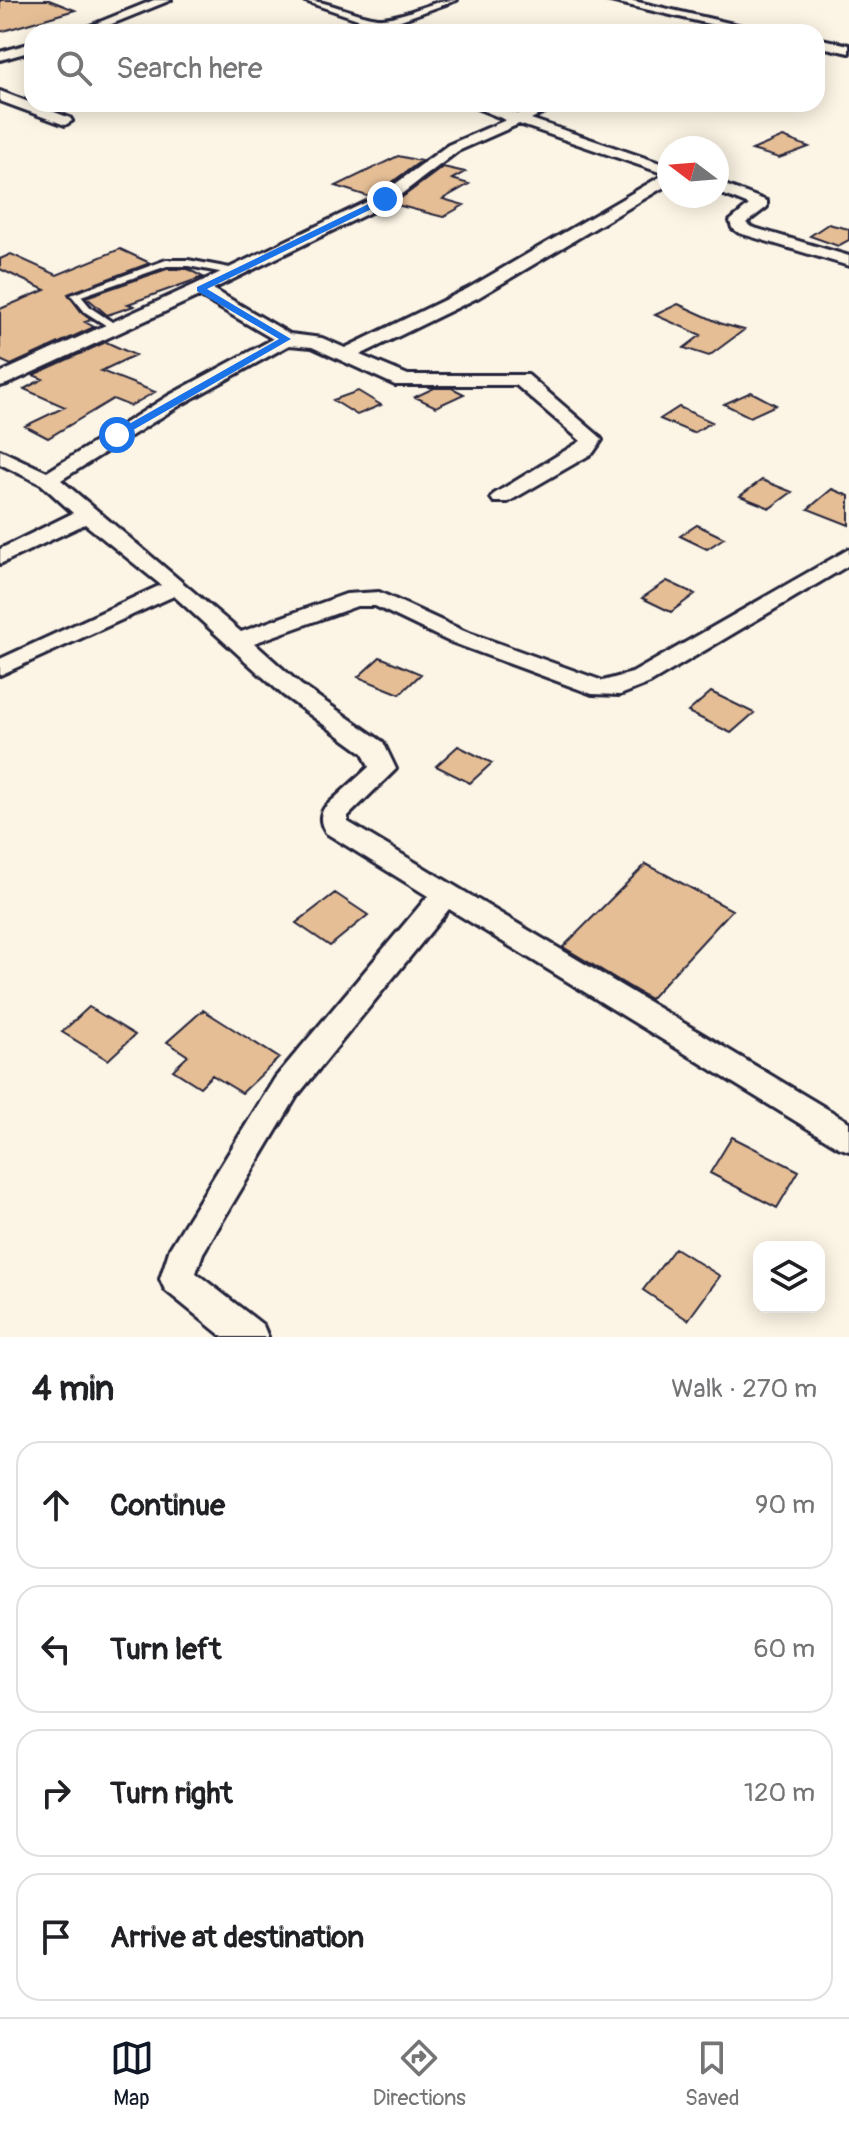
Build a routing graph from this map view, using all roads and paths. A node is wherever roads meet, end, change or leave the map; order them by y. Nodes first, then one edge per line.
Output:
1 (165, 0) edge
2 (308, 0) edge
3 (451, 0) edge
4 (612, 0) edge
5 (381, 23) joint
6 (102, 24) edge
7 (724, 24) edge
8 (825, 44) edge
9 (24, 49) edge
10 (849, 49) edge
11 (0, 56) edge
12 (0, 95) edge
13 (24, 107) edge
14 (39, 112) edge
15 (496, 112) edge
16 (535, 112) edge
17 (517, 120) junction
18 (65, 121) dead end
19 (657, 167) edge
20 (657, 185) edge
21 (729, 192) edge
22 (849, 261) edge
23 (235, 272) junction
24 (200, 289) junction
25 (115, 328) junction
26 (286, 339) junction
27 (345, 355) junction
28 (0, 380) edge
29 (0, 456) edge
30 (48, 480) junction
31 (501, 498) dead end
32 (87, 515) junction
33 (849, 556) edge
34 (0, 557) edge
35 (177, 586) junction
36 (238, 641) junction
37 (0, 668) edge
38 (447, 892) junction
39 (849, 1138) edge
40 (250, 1337) edge

1 - 6 street
2 - 5 street
3 - 5 street
4 - 7 street
8 - 10 street
9 - 11 street
12 - 13 street
14 - 18 street
15 - 17 street
16 - 17 street
17 - 19 street
17 - 23 street
20 - 27 street
21 - 22 street
23 - 24 street
23 - 25 lane
24 - 25 street
24 - 26 street
25 - 28 street
26 - 27 street
26 - 30 street
27 - 31 street
29 - 30 street
30 - 32 street
32 - 34 street
32 - 35 street
33 - 36 street
35 - 36 street
35 - 37 street
36 - 38 street
38 - 39 street
38 - 40 street

